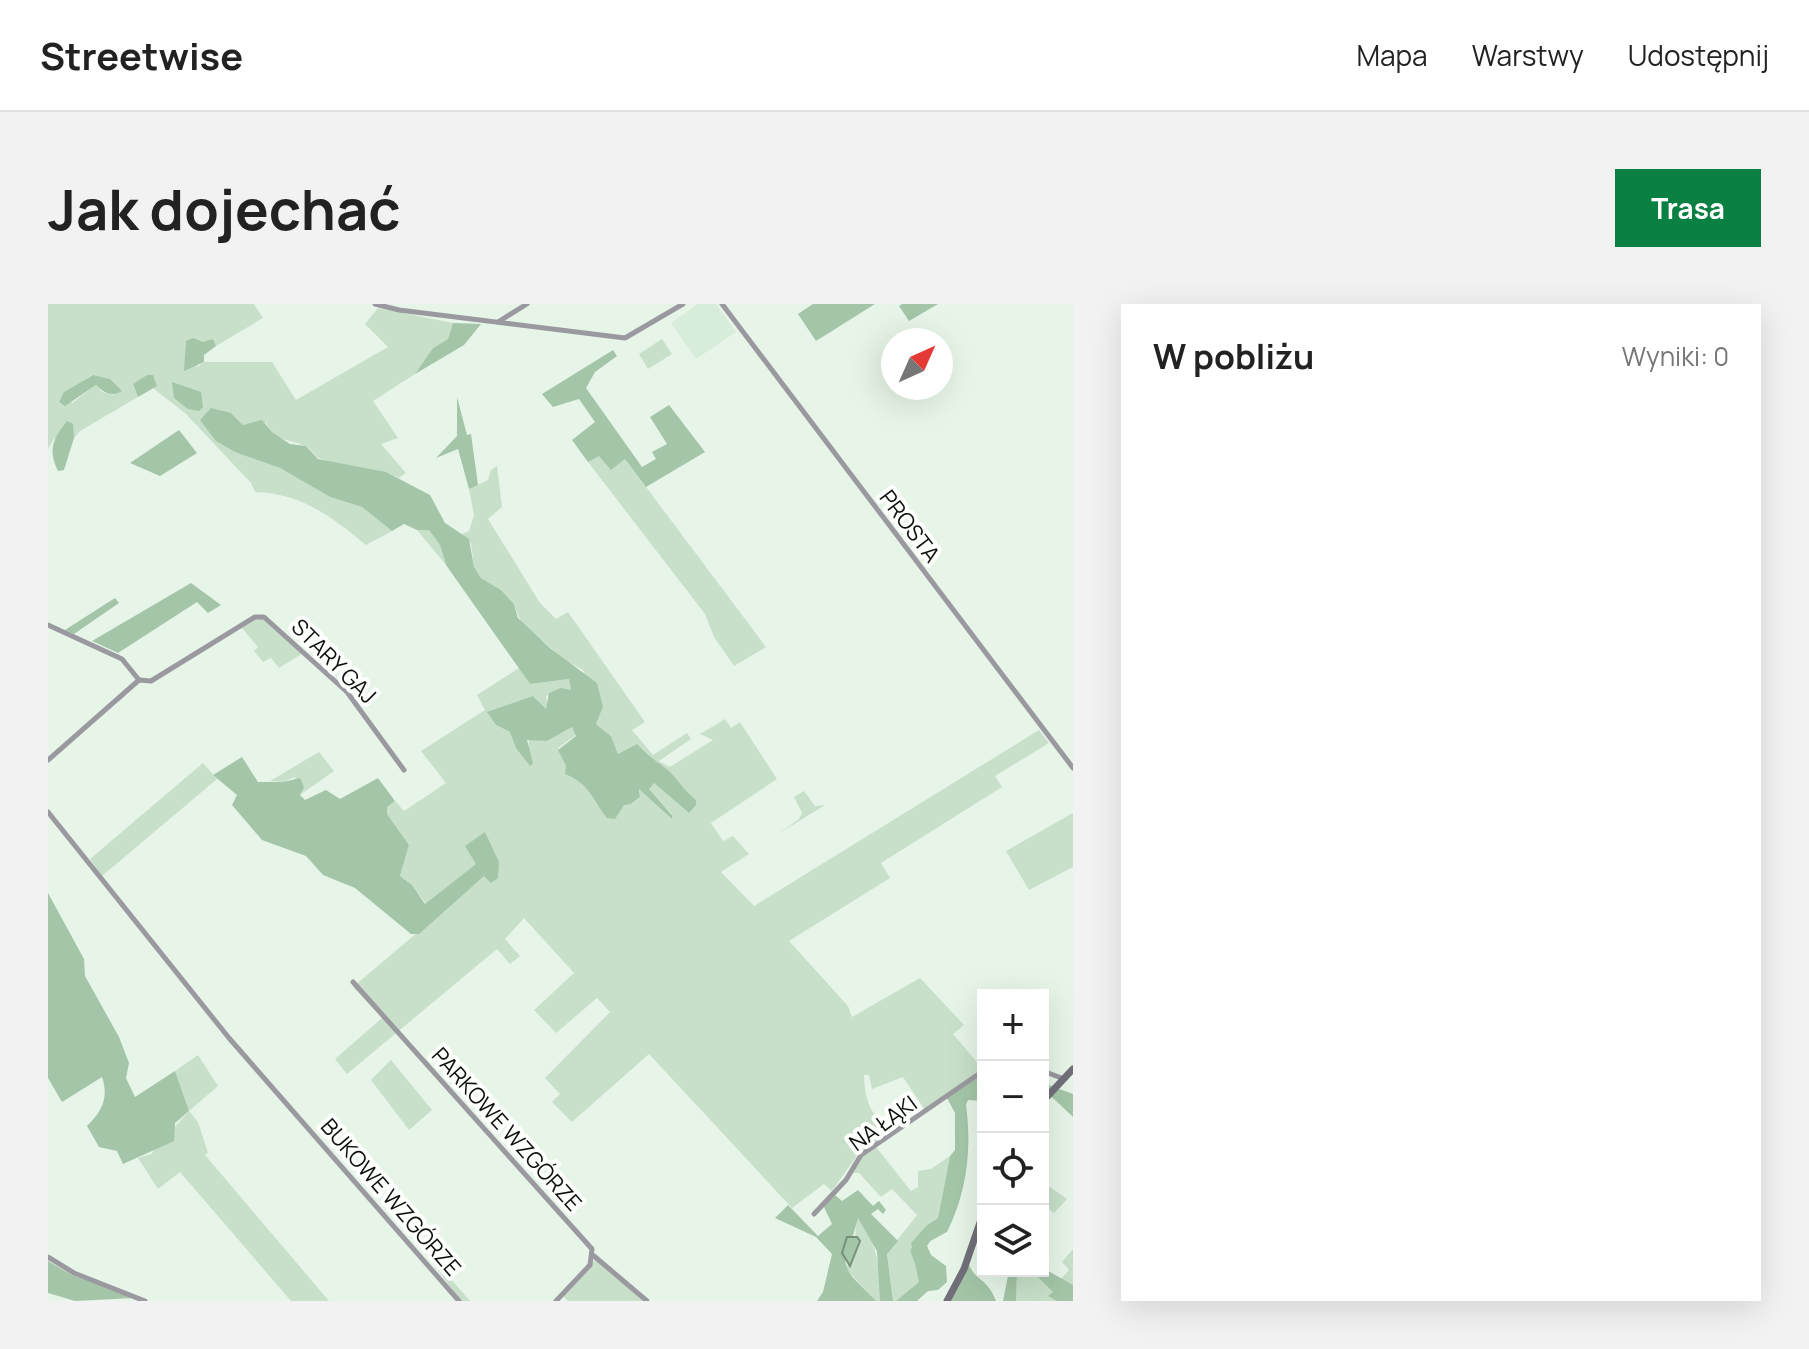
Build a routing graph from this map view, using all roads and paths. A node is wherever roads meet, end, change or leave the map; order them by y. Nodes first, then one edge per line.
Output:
1 (375, 304) edge
2 (527, 304) edge
3 (683, 304) edge
4 (722, 304) edge
5 (497, 323) junction
6 (48, 625) edge
7 (139, 680) junction
8 (48, 760) edge
9 (1073, 768) edge
10 (404, 770) dead end
11 (48, 812) edge
12 (353, 982) dead end
13 (1073, 1069) edge
14 (1049, 1074) edge
15 (977, 1075) edge
16 (1062, 1081) junction
17 (1049, 1094) edge
18 (814, 1214) dead end
19 (977, 1231) edge
20 (594, 1256) junction
21 (48, 1257) edge
22 (145, 1301) edge
23 (459, 1301) edge
24 (556, 1301) edge
25 (647, 1301) edge
26 (947, 1301) edge

1 - 5 street
2 - 5 street
3 - 5 street
4 - 9 street, PROSTA
6 - 7 street
7 - 8 street
7 - 10 street, STARY GAJ
11 - 23 street, BUKOWE WZGÓRZE
12 - 20 street, PARKOWE WZGÓRZE
13 - 16 street
14 - 16 street
15 - 18 street, NA ŁĄKI
16 - 17 street
19 - 26 street
20 - 24 street
20 - 25 street, PARKOWE WZGÓRZE
21 - 22 street

